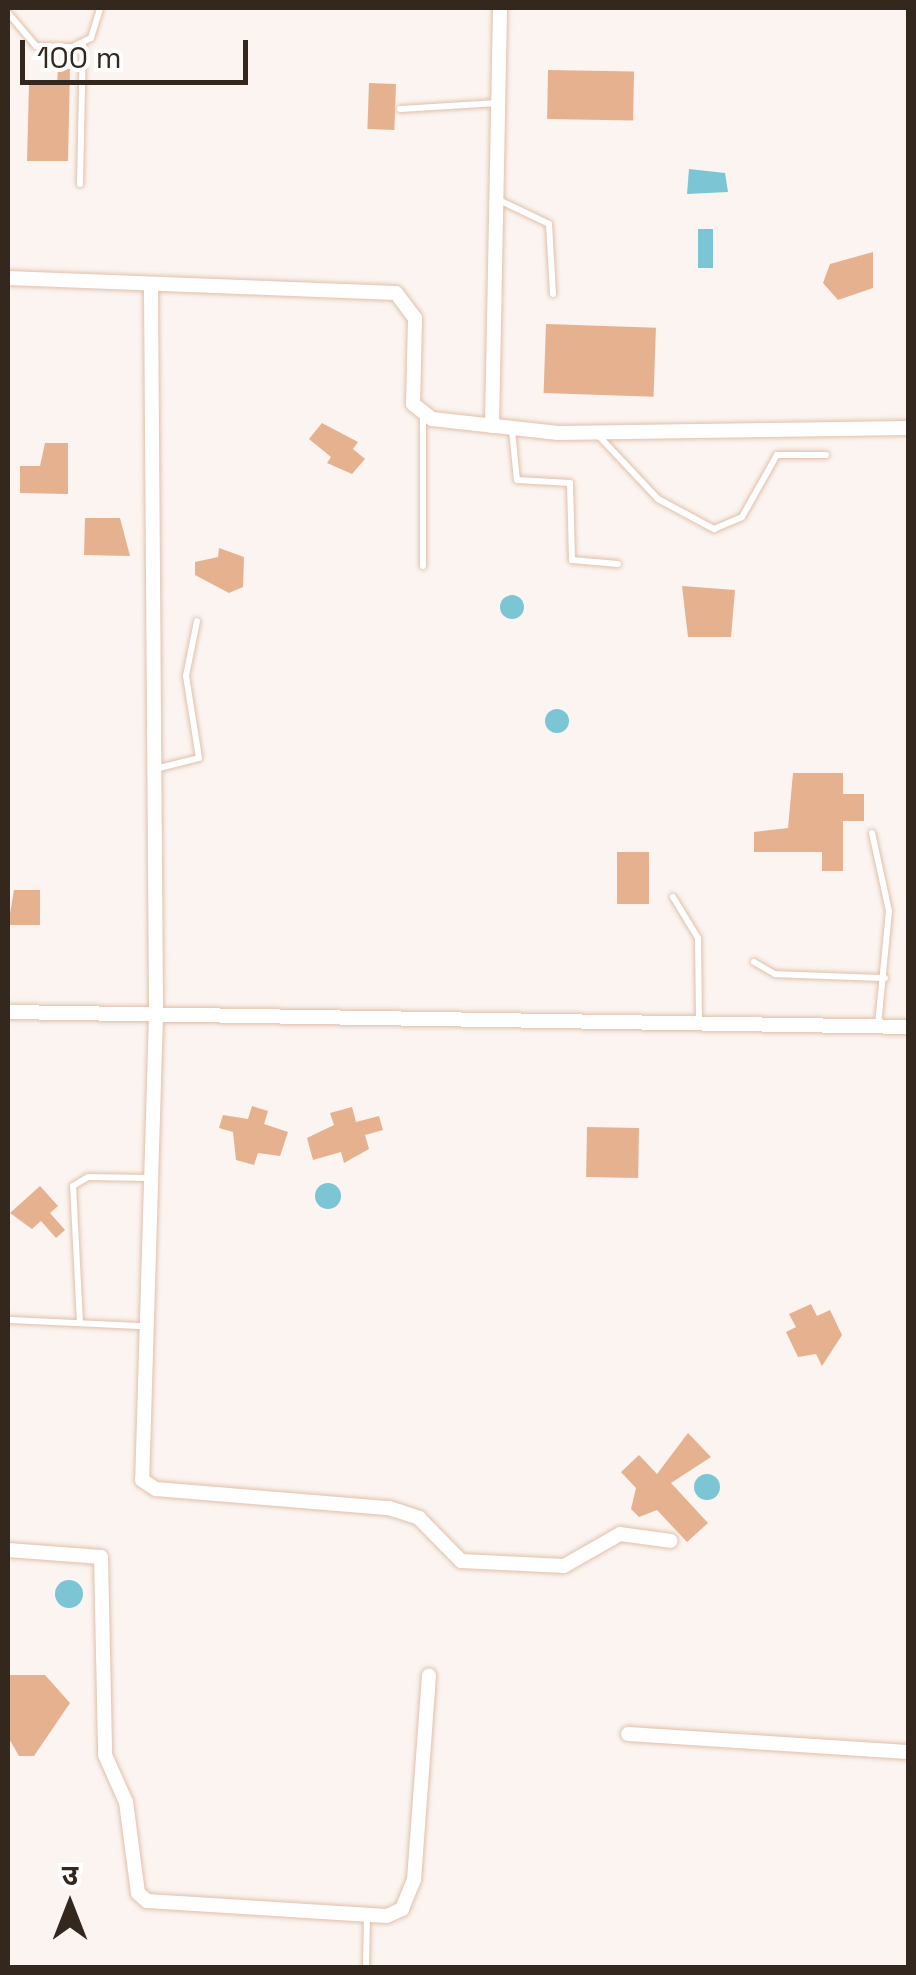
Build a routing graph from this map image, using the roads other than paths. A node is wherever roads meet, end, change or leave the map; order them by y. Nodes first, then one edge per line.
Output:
1 (100, 8) edge
2 (500, 8) edge
3 (8, 12) edge
4 (83, 44) junction
5 (499, 103) junction
6 (400, 109) dead end
7 (80, 184) dead end
8 (499, 200) junction
9 (8, 278) edge
10 (151, 290) junction
11 (554, 294) dead end
12 (422, 416) junction
13 (492, 426) junction
14 (908, 428) edge
15 (512, 430) junction
16 (596, 434) junction
17 (826, 455) dead end
18 (618, 564) dead end
19 (423, 566) dead end
20 (196, 621) dead end
21 (154, 769) junction
22 (872, 833) dead end
23 (673, 897) dead end
24 (754, 962) dead end
25 (884, 978) junction
26 (8, 1012) edge
27 (156, 1015) junction
28 (699, 1022) junction
29 (908, 1027) edge
30 (878, 1028) junction
31 (150, 1178) junction
32 (8, 1320) edge
33 (80, 1323) junction
34 (141, 1326) junction
35 (671, 1541) dead end
36 (8, 1550) edge
37 (429, 1676) dead end
38 (628, 1734) dead end
39 (908, 1752) edge
40 (367, 1914) junction
41 (366, 1968) edge

1 - 4 lane
2 - 5 street
3 - 4 lane
4 - 7 lane
5 - 6 lane
5 - 8 street
8 - 11 lane
8 - 13 street
9 - 10 street
10 - 12 street
10 - 21 street
12 - 13 street
12 - 19 lane
13 - 15 street
14 - 16 street
15 - 16 street
15 - 18 lane
16 - 17 lane
20 - 21 lane
21 - 27 street
22 - 25 lane
23 - 28 lane
24 - 25 lane
25 - 30 lane
26 - 27 street
27 - 28 street
27 - 31 street
28 - 30 street
29 - 30 street
31 - 33 lane
31 - 34 street
32 - 33 lane
33 - 34 lane
34 - 35 street
36 - 40 street
37 - 40 street
38 - 39 street
40 - 41 lane

